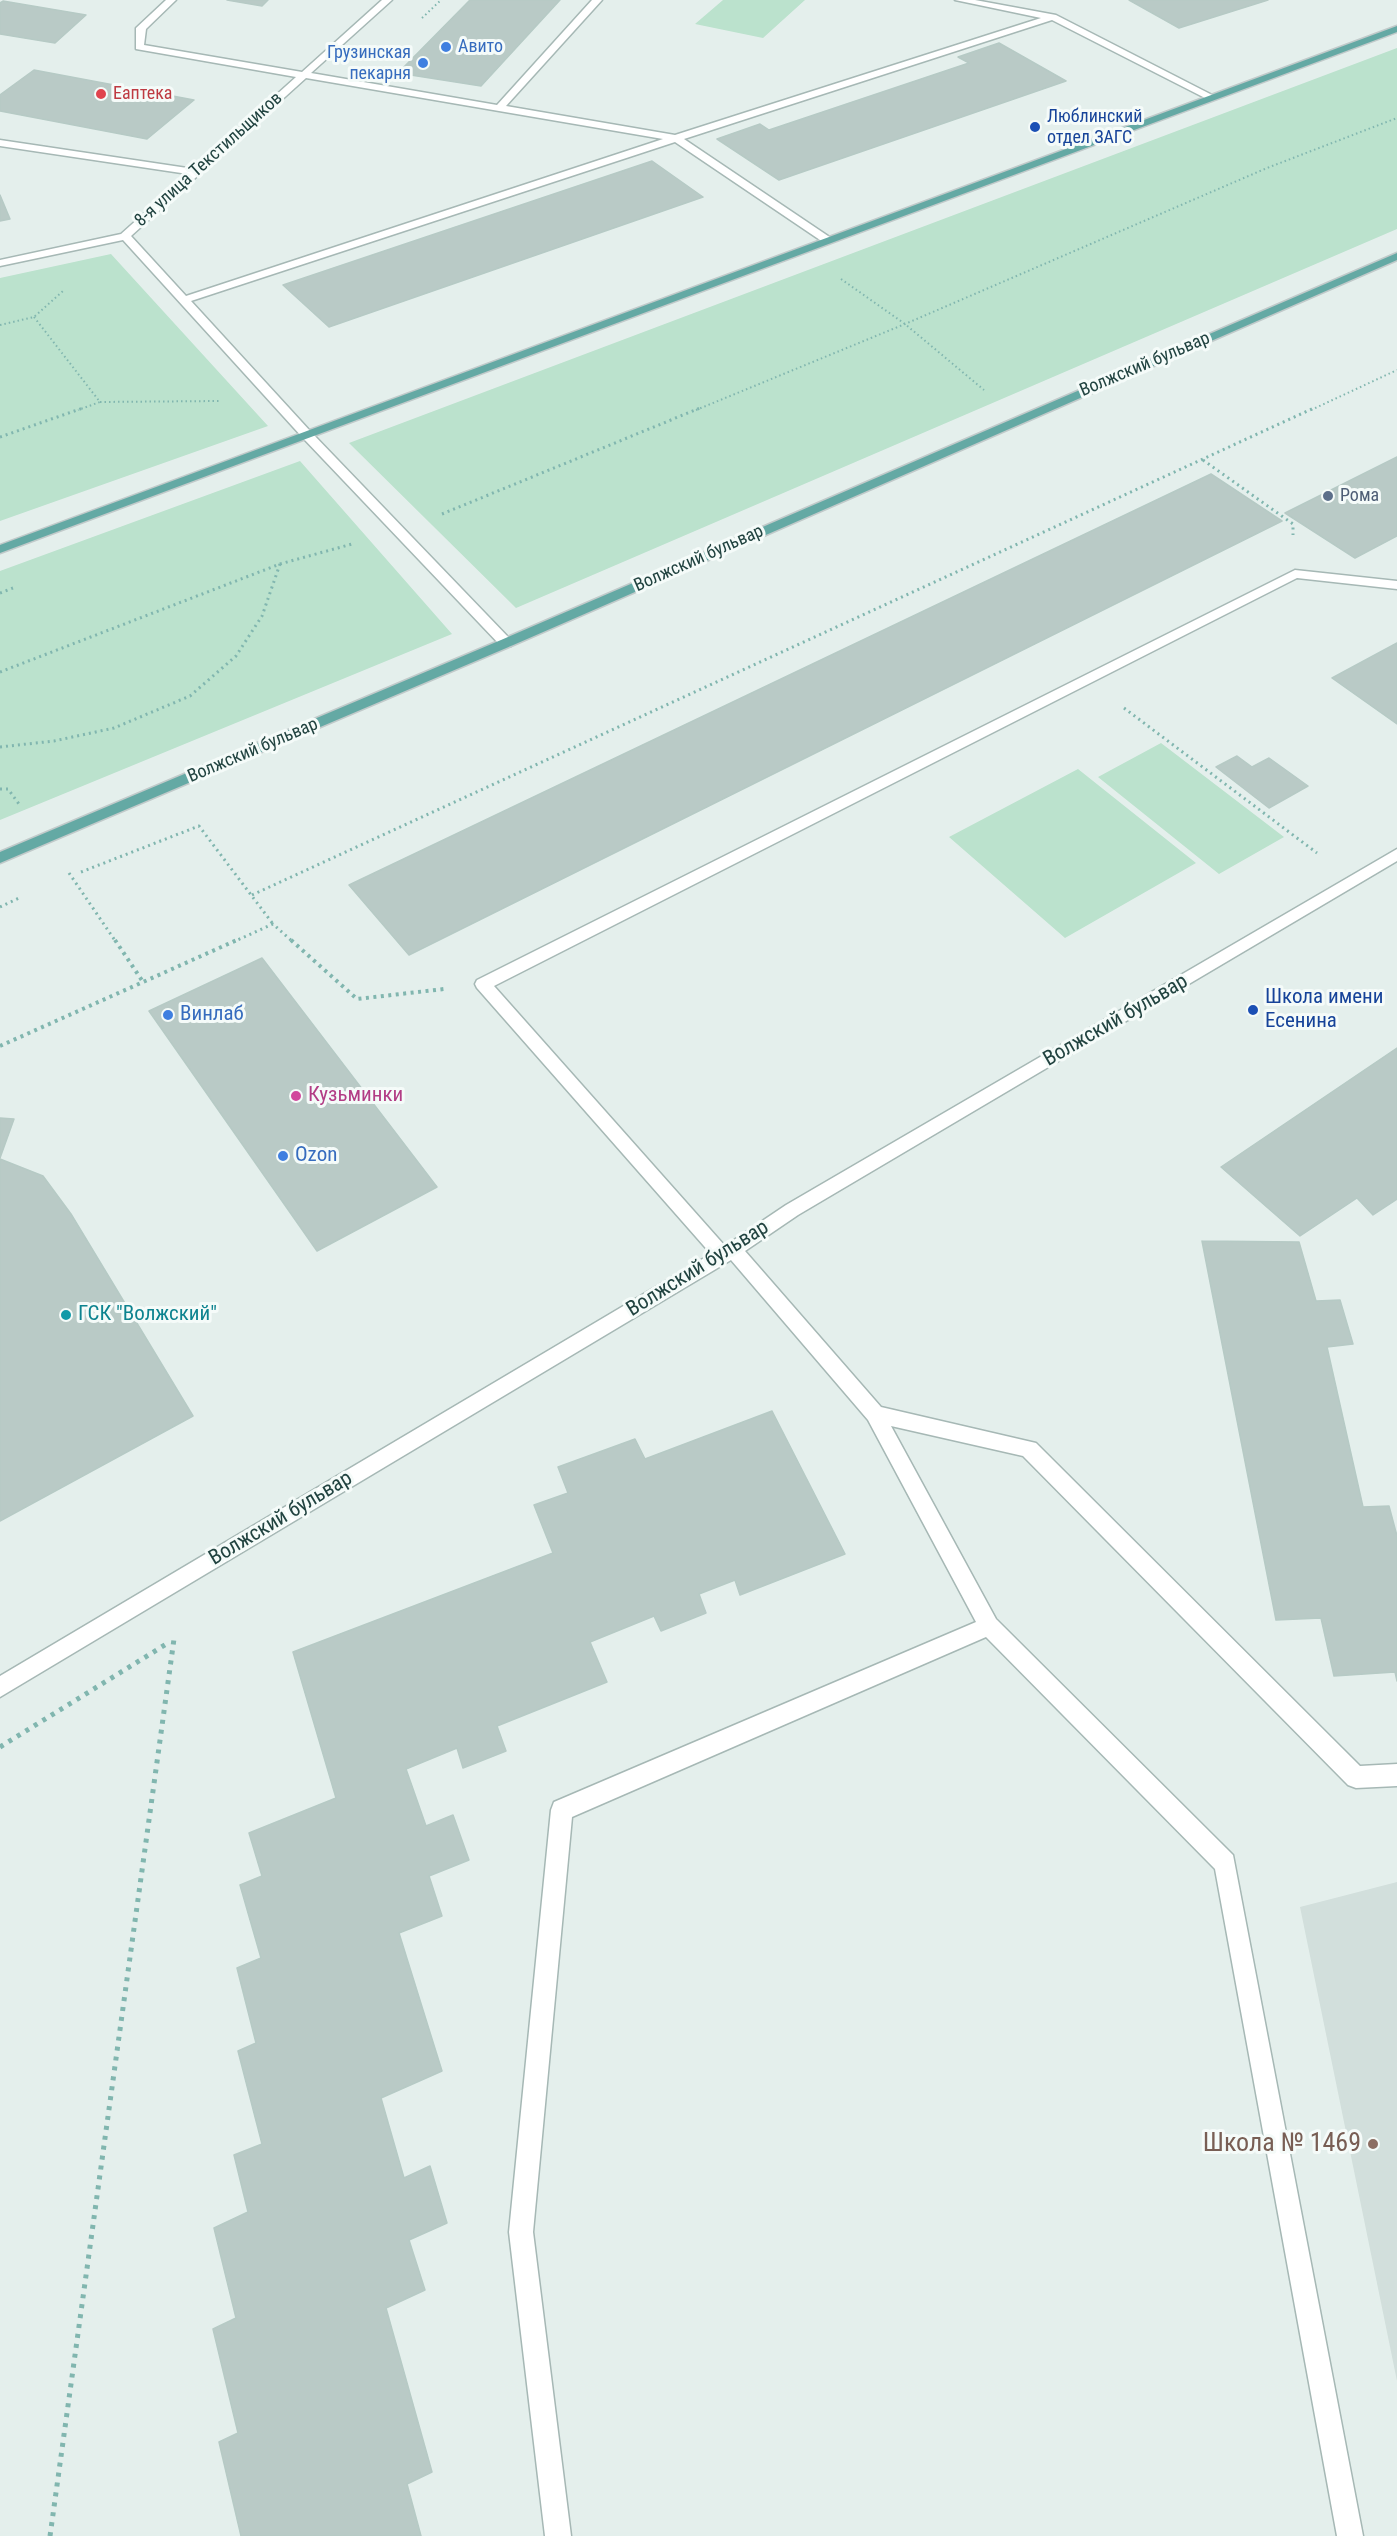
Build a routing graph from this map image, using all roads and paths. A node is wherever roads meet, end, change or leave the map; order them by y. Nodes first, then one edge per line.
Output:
1 (171, 0) edge
2 (387, 0) edge
3 (441, 0) edge
4 (597, 0) edge
5 (960, 0) edge
6 (1024, 0) edge
7 (999, 7) junction
8 (1053, 17) junction
9 (417, 23) dead end
10 (1397, 28) edge
11 (303, 76) junction
12 (1211, 97) junction
13 (499, 108) junction
14 (1397, 118) edge
15 (676, 138) junction
16 (0, 143) edge
17 (196, 172) junction
18 (124, 236) junction
19 (827, 240) junction
20 (801, 250) junction
21 (1397, 256) edge
22 (0, 263) edge
23 (183, 300) junction
24 (905, 324) junction
25 (0, 325) edge
26 (1397, 370) edge
27 (275, 400) junction
28 (100, 402) junction
29 (1020, 419) junction
30 (307, 435) junction
31 (0, 437) edge
32 (1202, 459) junction
33 (399, 531) junction
34 (0, 549) edge
35 (280, 564) junction
36 (1295, 574) junction
37 (1397, 585) edge
38 (506, 643) junction
39 (0, 672) edge
40 (1085, 678) junction
41 (0, 747) edge
42 (0, 789) edge
43 (45, 839) junction
44 (1397, 855) edge
45 (0, 858) edge
46 (71, 876) junction
47 (61, 880) dead end
48 (1354, 880) junction
49 (252, 895) junction
50 (20, 898) dead end
51 (0, 907) edge
52 (273, 924) junction
53 (143, 982) junction
54 (483, 984) junction
55 (0, 1046) edge
56 (728, 1253) junction
57 (875, 1414) junction
58 (989, 1626) junction
59 (184, 1633) dead end
60 (174, 1639) junction
61 (0, 1687) edge
62 (0, 1747) edge
63 (1397, 1775) edge
64 (50, 2536) edge
65 (558, 2536) edge
66 (1350, 2536) edge

1 - 11 street
2 - 11 street, 8-я улица Текстильщиков
3 - 9 path
4 - 13 street
5 - 7 street
6 - 7 street
7 - 8 street
8 - 12 street
8 - 15 street
10 - 12 main road
11 - 13 street
11 - 17 street, 8-я улица Текстильщиков
12 - 19 main road
13 - 15 street
14 - 24 path
15 - 19 street
15 - 23 street
16 - 17 street
17 - 18 street, 8-я улица Текстильщиков
18 - 22 street
18 - 23 street, 8-я улица Текстильщиков
19 - 20 main road
20 - 24 path
20 - 30 main road
21 - 29 main road, Волжский бульвар
23 - 27 street, 8-я улица Текстильщиков
24 - 29 path
24 - 33 path
25 - 28 path
26 - 32 path
27 - 28 path
27 - 30 street, 8-я улица Текстильщиков
28 - 31 path
29 - 38 main road, Волжский бульвар
30 - 33 street, 8-я улица Текстильщиков
30 - 34 main road
32 - 36 path
32 - 49 path
33 - 35 path
33 - 38 street, 8-я улица Текстильщиков
35 - 39 path
35 - 41 path
36 - 37 street
36 - 40 street
38 - 43 main road, Волжский бульвар
40 - 48 path
40 - 54 street
42 - 43 path
43 - 45 main road, Волжский бульвар
43 - 46 path
44 - 48 street, Волжский бульвар
46 - 47 path
46 - 49 path
46 - 53 path
48 - 56 street, Волжский бульвар
49 - 52 path
50 - 51 path
52 - 53 path
52 - 54 path
53 - 55 path
54 - 56 street
56 - 57 street
56 - 61 street, Волжский бульвар
57 - 58 street
57 - 63 street
58 - 65 street
58 - 66 street
59 - 60 path
60 - 62 path
60 - 64 path

